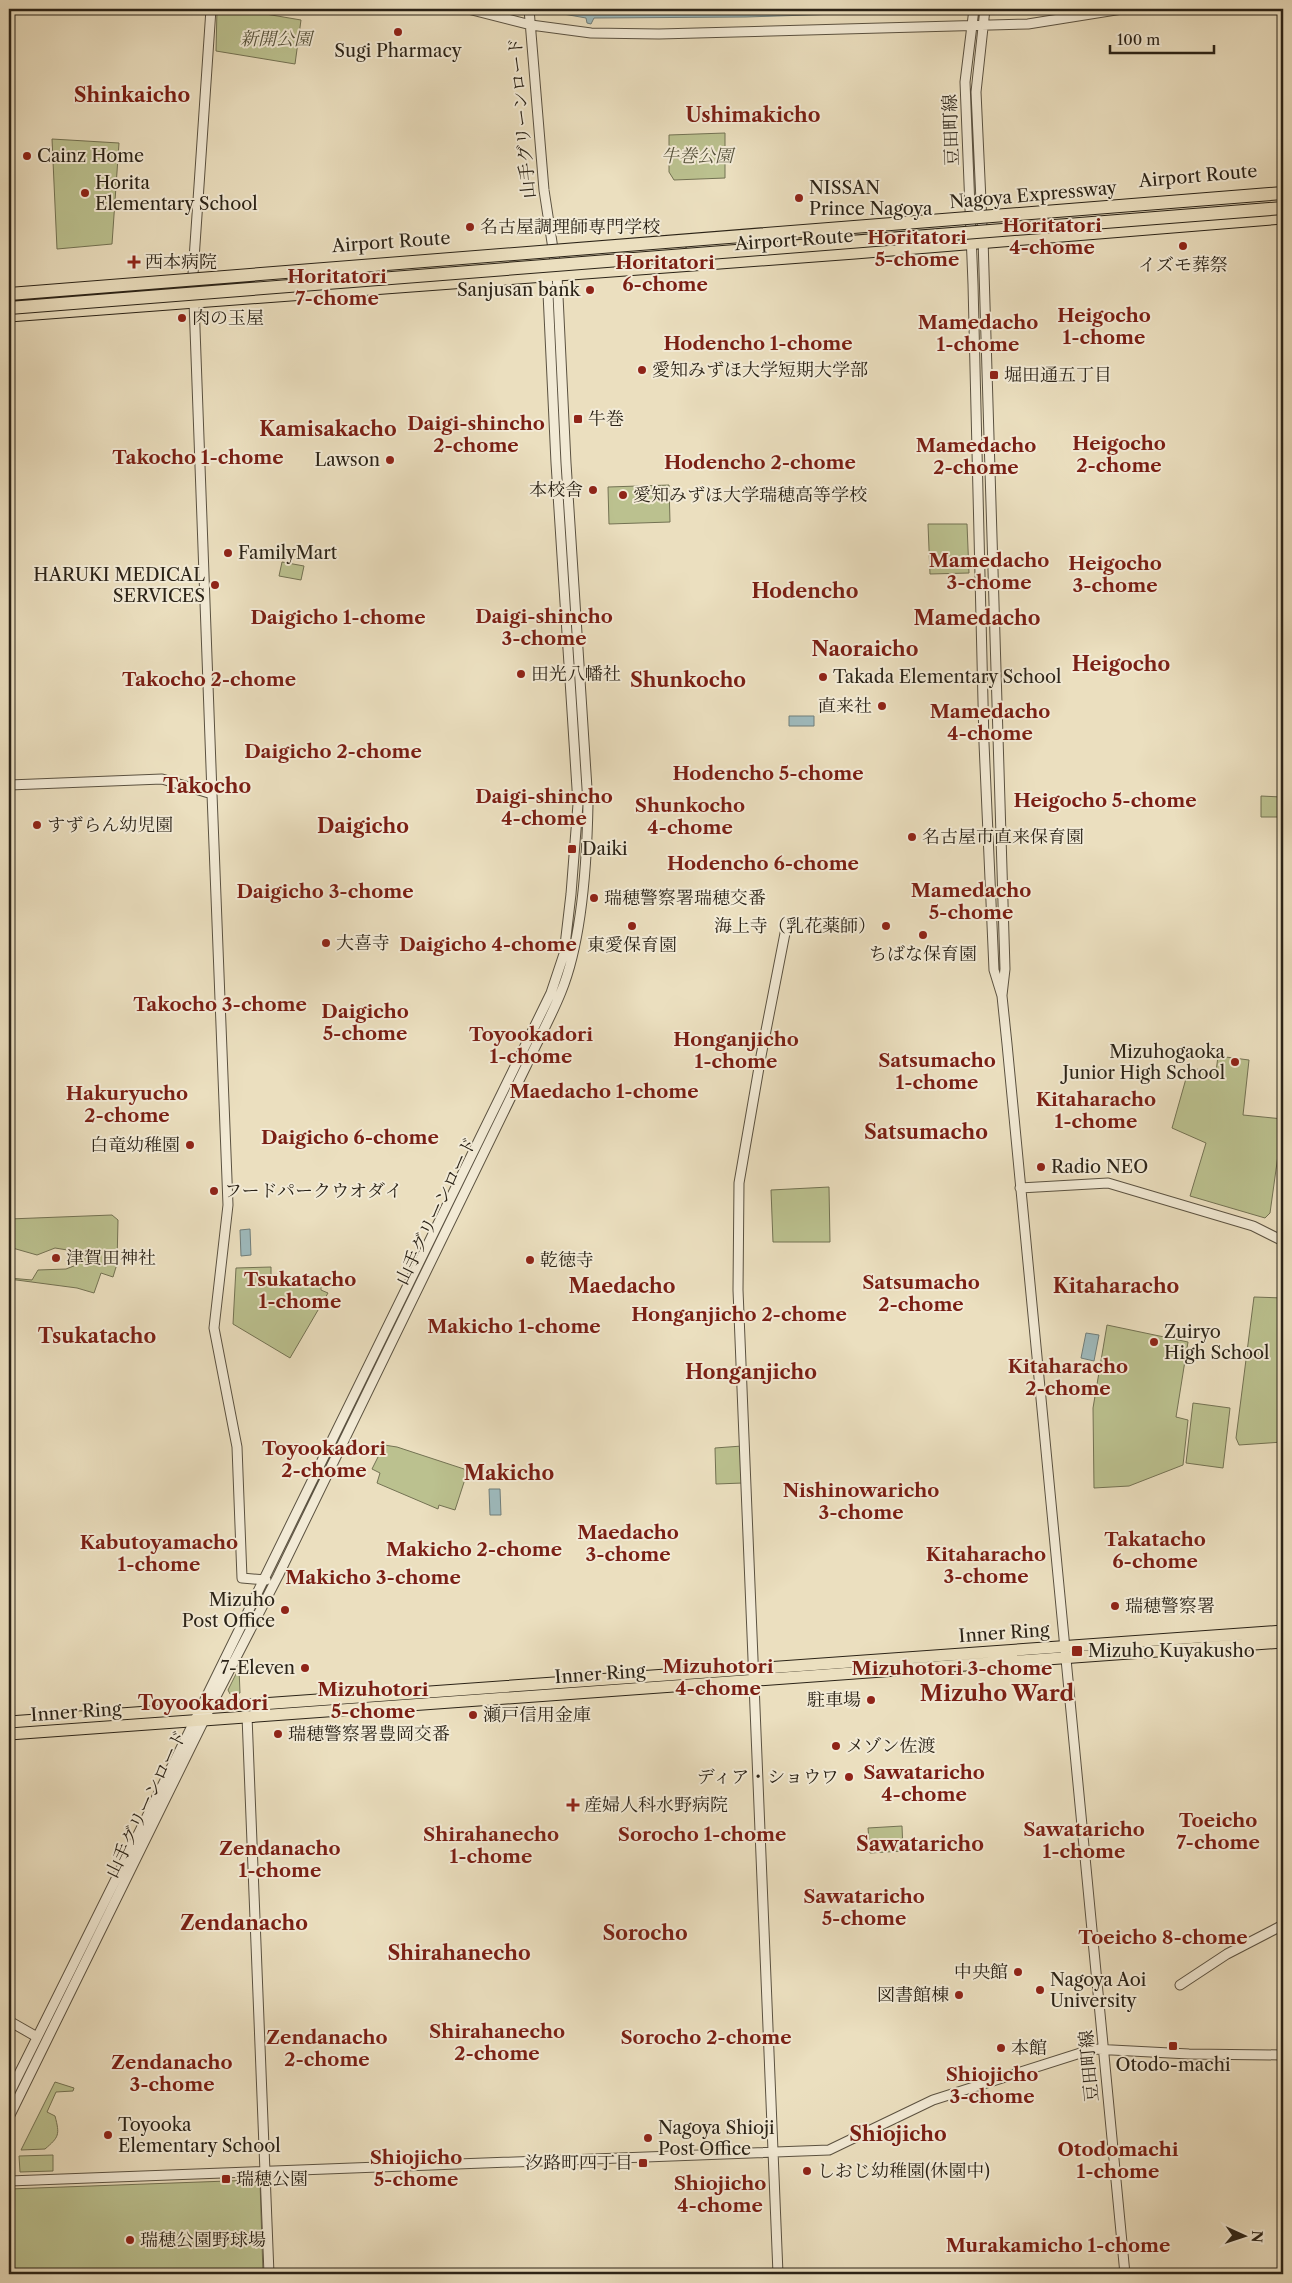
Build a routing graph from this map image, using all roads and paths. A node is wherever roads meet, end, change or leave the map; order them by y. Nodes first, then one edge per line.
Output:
1 (211, 9) edge
2 (468, 9) edge
3 (1122, 9) edge
4 (973, 12) edge
5 (985, 12) edge
6 (530, 17) edge
7 (970, 26) junction
8 (983, 26) junction
9 (1283, 187) edge
10 (1283, 193) edge
11 (1160, 202) junction
12 (1283, 208) edge
13 (982, 212) junction
14 (970, 214) junction
15 (1283, 218) edge
16 (983, 243) junction
17 (587, 244) junction
18 (971, 244) junction
19 (551, 247) junction
20 (193, 274) junction
21 (422, 276) junction
22 (551, 276) junction
23 (9, 288) edge
24 (9, 294) edge
25 (9, 302) edge
26 (194, 303) junction
27 (9, 308) edge
28 (9, 316) edge
29 (9, 785) edge
30 (212, 794) junction
31 (787, 923) dead end
32 (1002, 996) junction
33 (1020, 1188) junction
34 (1283, 1241) edge
35 (278, 1576) junction
36 (262, 1581) junction
37 (1283, 1631) edge
38 (1283, 1642) edge
39 (1066, 1652) junction
40 (755, 1674) junction
41 (204, 1707) junction
42 (248, 1716) junction
43 (199, 1721) junction
44 (9, 1722) edge
45 (9, 1734) edge
46 (1283, 1925) edge
47 (1180, 1984) dead end
48 (9, 2021) edge
49 (37, 2037) junction
50 (1104, 2050) junction
51 (1283, 2055) edge
52 (9, 2094) edge
53 (9, 2117) edge
54 (774, 2152) junction
55 (265, 2172) junction
56 (9, 2181) edge
57 (269, 2274) edge
58 (778, 2274) edge
59 (1125, 2274) edge

1 - 20 street
2 - 6 street
3 - 8 street
4 - 7 street, 豆田町線
5 - 8 street, 豆田町線
6 - 7 street
6 - 19 street, 山手グリーンロード
7 - 8 street
7 - 14 street, 豆田町線
8 - 13 street, 豆田町線
9 - 13 main road, Airport Route
10 - 11 highway, Nagoya Expressway, bridge
11 - 17 highway, bridge
11 - 24 highway, Nagoya Expressway, bridge
12 - 21 highway, Nagoya Expressway, bridge
13 - 14 main road, Airport Route
13 - 16 street, 豆田町線
14 - 17 main road, Airport Route
14 - 18 street, 豆田町線
15 - 16 main road, Airport Route
16 - 18 main road, Airport Route
16 - 32 street, 豆田町線
17 - 19 main road, Airport Route
18 - 22 main road, Airport Route
18 - 32 street, 豆田町線
19 - 20 main road, Airport Route
19 - 22 street, 山手グリーンロード
20 - 23 main road, Airport Route
20 - 26 street
21 - 25 highway, bridge
21 - 27 highway, Nagoya Expressway, bridge
22 - 26 main road, Airport Route
22 - 35 street, 山手グリーンロード
22 - 36 street, 山手グリーンロード
26 - 28 main road, Airport Route
26 - 30 street
29 - 30 street
30 - 36 street
31 - 40 street
32 - 33 street, 豆田町線
33 - 34 street
33 - 39 street, 豆田町線
35 - 36 street
35 - 41 street, 山手グリーンロード
36 - 41 street, 山手グリーンロード
37 - 39 main road, Inner Ring
38 - 39 main road, Inner Ring
39 - 40 main road, Inner Ring
39 - 50 street, 豆田町線
40 - 41 main road, Inner Ring
40 - 42 main road, Inner Ring
40 - 54 street
41 - 43 street, 山手グリーンロード
41 - 44 main road, Inner Ring
42 - 43 main road, Inner Ring
42 - 55 street
43 - 45 main road, Inner Ring
43 - 49 street, 山手グリーンロード
43 - 53 street, 山手グリーンロード
46 - 47 street
48 - 49 street
49 - 52 street, 山手グリーンロード
50 - 51 street
50 - 54 street
50 - 59 street, 豆田町線
54 - 55 street
54 - 58 street
55 - 56 street
55 - 57 street

